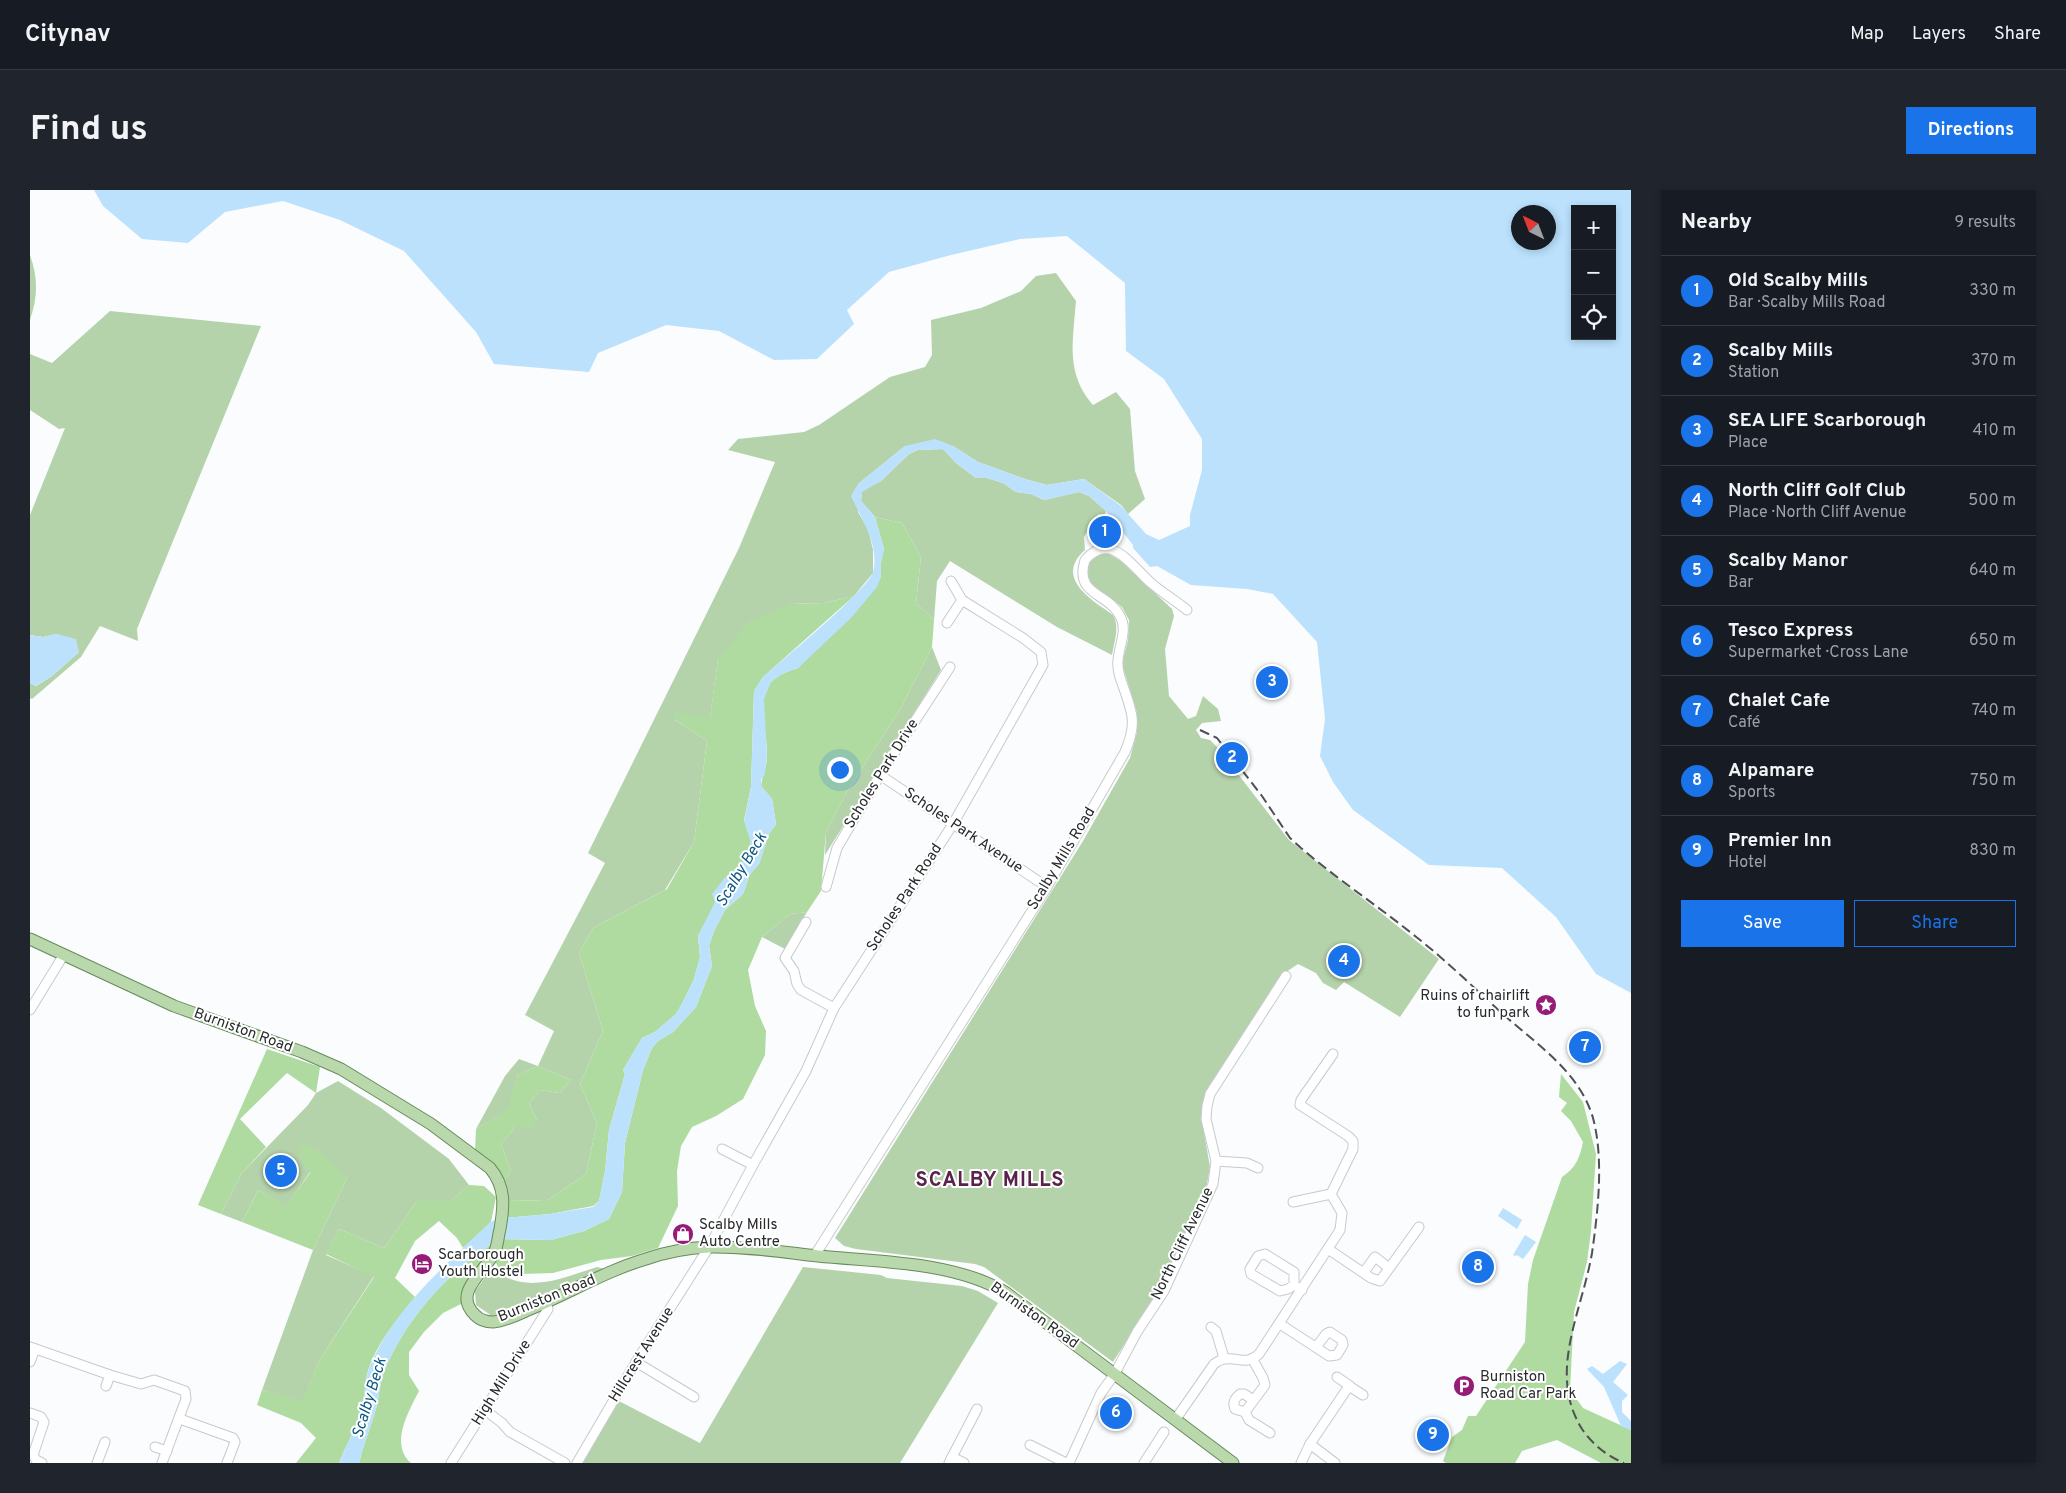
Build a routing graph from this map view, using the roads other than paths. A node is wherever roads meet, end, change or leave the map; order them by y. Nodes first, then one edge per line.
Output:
1 (951, 581) dead end
2 (962, 600) junction
3 (1187, 610) dead end
4 (947, 623) dead end
5 (950, 667) dead end
6 (880, 774) junction
7 (953, 824) junction
8 (1047, 887) junction
9 (826, 888) dead end
10 (806, 922) dead end
11 (30, 939) edge
12 (63, 956) junction
13 (1286, 976) dead end
14 (834, 1008) junction
15 (30, 1010) edge
16 (1333, 1054) dead end
17 (722, 1149) dead end
18 (1216, 1161) junction
19 (753, 1165) junction
20 (1258, 1168) dead end
21 (1331, 1194) junction
22 (1293, 1202) dead end
23 (1419, 1227) dead end
24 (709, 1247) junction
25 (1328, 1249) junction
26 (815, 1255) junction
27 (1390, 1268) junction
28 (1364, 1272) junction
29 (1294, 1285) junction
30 (1302, 1290) junction
31 (546, 1303) junction
32 (1280, 1324) junction
33 (1211, 1328) dead end
34 (1316, 1347) dead end
35 (32, 1348) edge
36 (1224, 1358) junction
37 (1253, 1360) junction
38 (30, 1362) edge
39 (636, 1362) junction
40 (110, 1375) junction
41 (1114, 1375) junction
42 (1337, 1376) dead end
43 (106, 1386) dead end
44 (1350, 1386) junction
45 (1363, 1395) dead end
46 (694, 1396) dead end
47 (1252, 1399) junction
48 (977, 1409) dead end
49 (485, 1410) junction
50 (1245, 1412) junction
51 (30, 1413) edge
52 (180, 1419) junction
53 (1175, 1420) junction
54 (1164, 1432) dead end
55 (1270, 1433) dead end
56 (105, 1442) dead end
57 (1310, 1444) junction
58 (1030, 1445) dead end
59 (155, 1447) dead end
60 (167, 1451) junction
61 (950, 1460) edge
62 (42, 1463) edge
63 (97, 1463) edge
64 (162, 1463) edge
65 (227, 1463) edge
66 (451, 1463) edge
67 (565, 1463) edge
68 (577, 1463) edge
69 (964, 1463) edge
70 (1068, 1463) edge
71 (1144, 1463) edge
72 (1232, 1463) edge
73 (1301, 1463) edge
74 (1335, 1463) edge

1 - 2 street, Scholes Park Road
2 - 4 street
2 - 7 street, Scholes Park Road
3 - 8 street, Scalby Mills Road
5 - 6 street, Scholes Park Drive
6 - 7 street, Scholes Park Avenue
6 - 9 street, Scholes Park Drive
7 - 8 street, Scholes Park Avenue
7 - 14 street, Scholes Park Road
8 - 26 street, Scalby Mills Road
10 - 14 street
11 - 12 main road, Burniston Road
12 - 15 street
12 - 31 main road, Burniston Road
13 - 18 street, North Cliff Avenue
14 - 19 street, Scholes Park Road
16 - 21 street
17 - 19 street
18 - 20 street
18 - 41 street, North Cliff Avenue
19 - 24 street, Scholes Park Road
21 - 22 street
21 - 25 street
23 - 27 street
24 - 26 main road, Burniston Road
24 - 31 main road, Burniston Road
24 - 39 street, Hillcrest Avenue
25 - 28 street
25 - 30 street
26 - 41 main road, Burniston Road
27 - 28 street
27 - 28 street
29 - 29 street
29 - 30 street
30 - 32 street
31 - 49 street, High Mill Drive
32 - 34 street
32 - 37 street
33 - 36 street
35 - 38 street
35 - 40 street
36 - 37 street
36 - 53 street
37 - 47 street
39 - 46 street
39 - 68 street, Hillcrest Avenue
40 - 43 street
40 - 52 street
41 - 53 main road, Burniston Road
41 - 70 street, North Cliff Avenue
42 - 44 street
44 - 45 street
44 - 57 street
47 - 50 street
47 - 50 street
48 - 61 street
49 - 66 street, High Mill Drive
49 - 67 street
50 - 55 street
51 - 62 street
52 - 60 street
52 - 65 street
53 - 72 main road, Burniston Road
54 - 71 street
56 - 63 street
57 - 73 street
57 - 74 street
58 - 70 street
59 - 60 street
60 - 64 street
61 - 69 street

